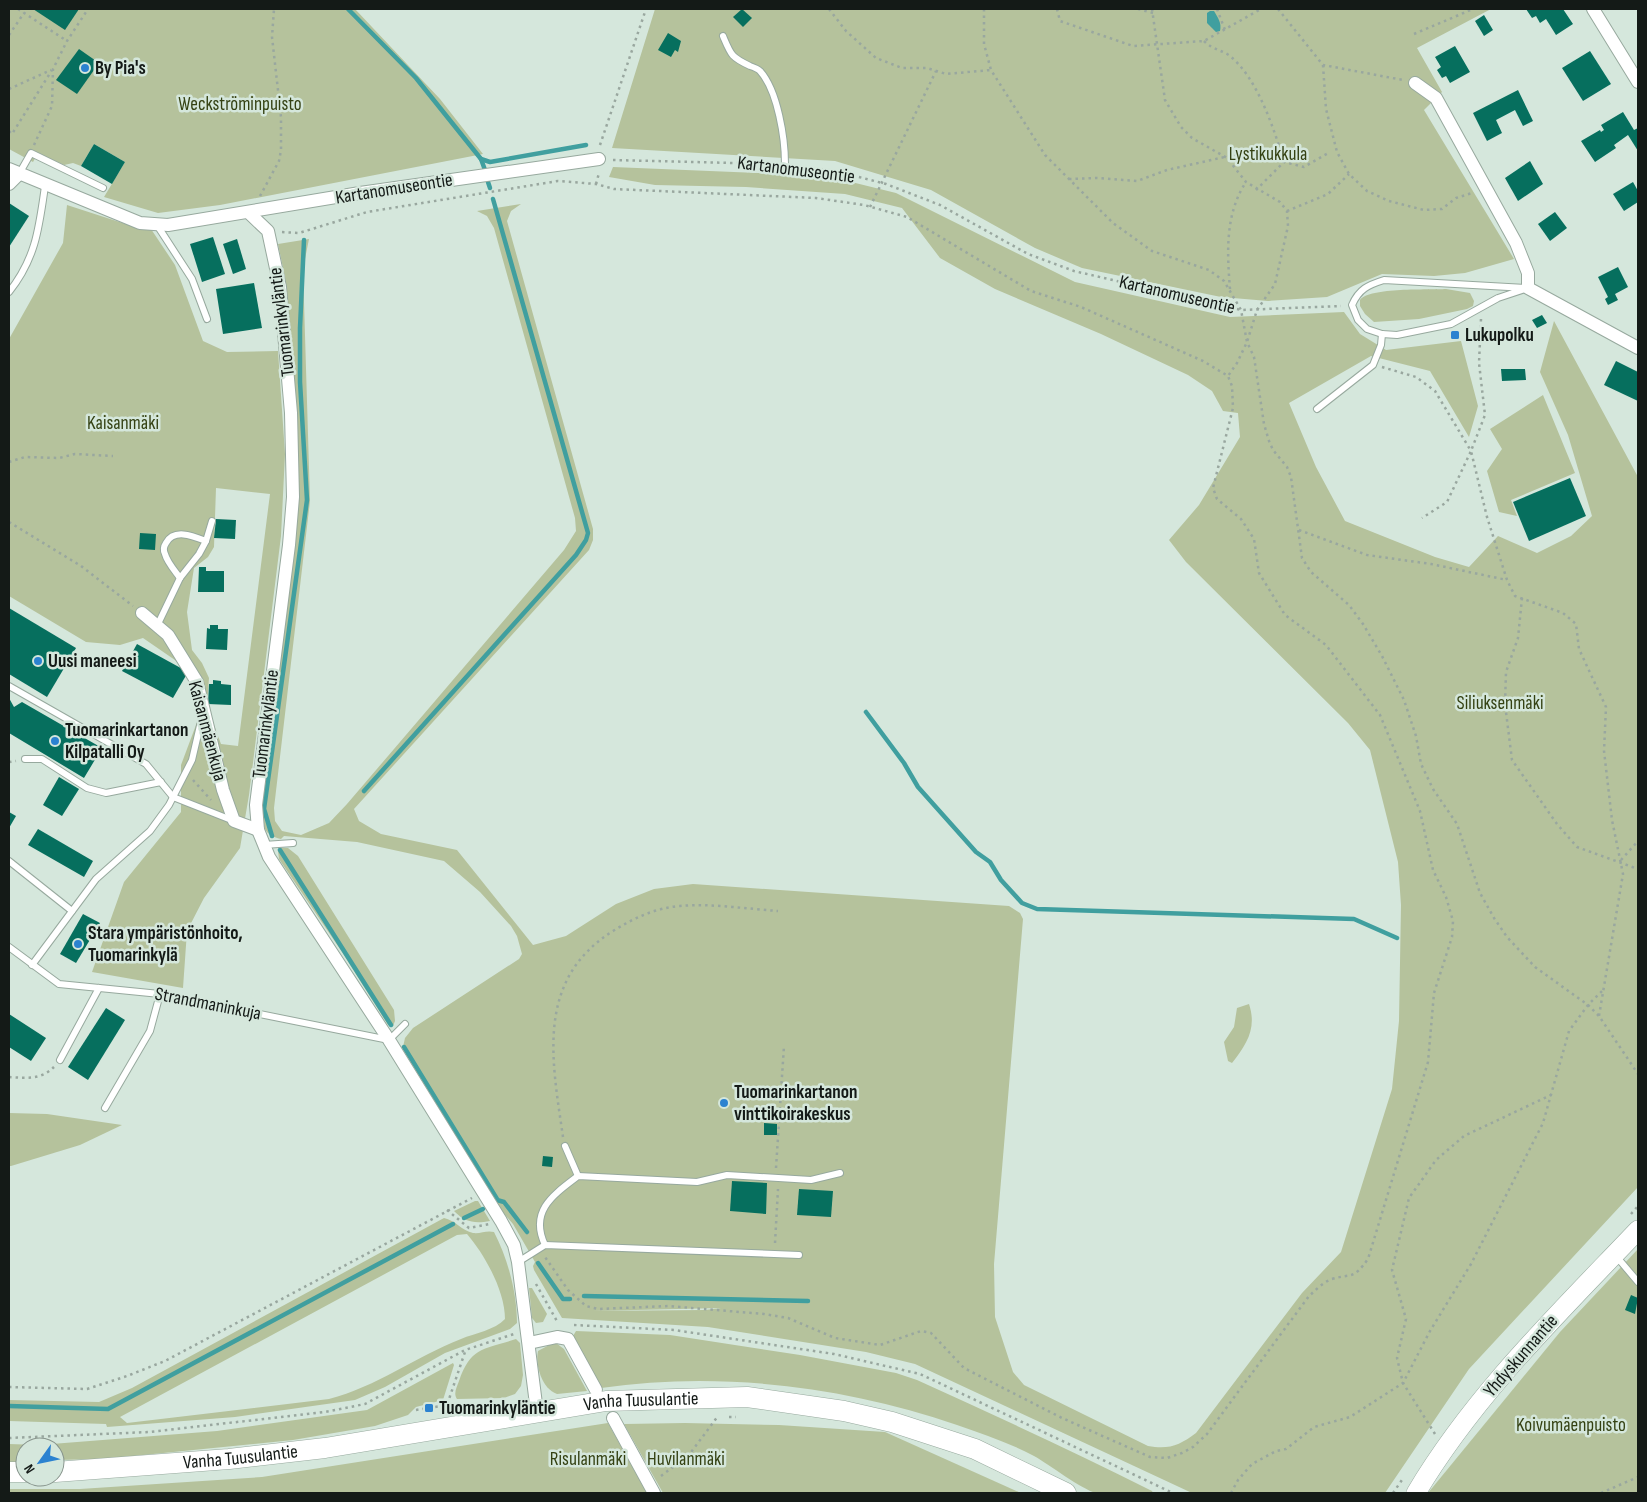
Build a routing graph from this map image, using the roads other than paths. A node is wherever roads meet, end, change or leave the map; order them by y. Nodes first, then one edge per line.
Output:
1 (1593, 9) edge
2 (723, 36) dead end
3 (1638, 82) edge
4 (1415, 83) road end
5 (599, 159) road end
6 (784, 164) road end
7 (14, 172) edge
8 (9, 184) edge
9 (45, 186) junction
10 (103, 188) dead end
11 (249, 213) junction
12 (156, 224) junction
13 (1528, 288) junction
14 (9, 292) edge
15 (207, 319) dead end
16 (1382, 334) junction
17 (1638, 348) edge
18 (1317, 409) dead end
19 (212, 521) dead end
20 (206, 541) junction
21 (180, 578) junction
22 (142, 613) road end
23 (157, 626) junction
24 (9, 686) edge
25 (203, 704) junction
26 (25, 759) dead end
27 (161, 782) junction
28 (173, 797) junction
29 (234, 821) junction
30 (258, 830) junction
31 (293, 844) dead end
32 (264, 846) junction
33 (9, 861) edge
34 (72, 911) junction
35 (9, 947) edge
36 (32, 965) junction
37 (99, 988) junction
38 (160, 994) junction
39 (405, 1024) dead end
40 (389, 1040) junction
41 (60, 1060) road end
42 (105, 1108) dead end
43 (565, 1146) road end
44 (840, 1173) dead end
45 (578, 1176) junction
46 (1638, 1230) edge
47 (542, 1246) junction
48 (1615, 1255) junction
49 (799, 1256) dead end
50 (518, 1262) junction
51 (1638, 1282) edge
52 (529, 1336) junction
53 (596, 1390) dead end
54 (537, 1412) junction
55 (613, 1418) dead end
56 (65, 1471) edge
57 (652, 1489) edge
58 (1066, 1493) edge
59 (1416, 1493) edge

1 - 3 street
2 - 6 lane
4 - 13 street
5 - 11 street, Kartanomuseontie
7 - 8 street
7 - 9 street
7 - 10 lane
9 - 12 street
9 - 14 lane
11 - 12 street
11 - 30 street, Tuomarinkyläntie
12 - 15 lane
13 - 16 lane
13 - 16 lane
13 - 17 street
16 - 18 lane
19 - 20 lane
20 - 21 lane
20 - 21 lane
21 - 23 lane
22 - 23 street, Kaisanmäenkuja
23 - 25 street, Kaisanmäenkuja
24 - 27 lane
25 - 28 lane
25 - 29 street, Kaisanmäenkuja
26 - 27 lane
27 - 28 lane
28 - 29 lane
28 - 34 lane
29 - 30 street
30 - 32 street, Tuomarinkyläntie
31 - 32 lane
32 - 40 street, Tuomarinkyläntie
33 - 34 lane
34 - 36 lane
35 - 36 lane, Strandmaninkuja
36 - 37 lane, Strandmaninkuja
37 - 38 lane, Strandmaninkuja
37 - 41 lane
38 - 40 lane, Strandmaninkuja
38 - 42 lane
39 - 40 lane
40 - 50 street, Tuomarinkyläntie
43 - 45 lane
44 - 45 lane
45 - 47 lane
46 - 48 main road, Yhdyskunnantie
47 - 49 lane
47 - 50 lane
48 - 51 lane
48 - 59 main road, Yhdyskunnantie
50 - 52 street, Tuomarinkyläntie
52 - 53 street
52 - 54 street, Tuomarinkyläntie
54 - 56 main road, Vanha Tuusulantie
54 - 58 main road, Vanha Tuusulantie
55 - 57 street

